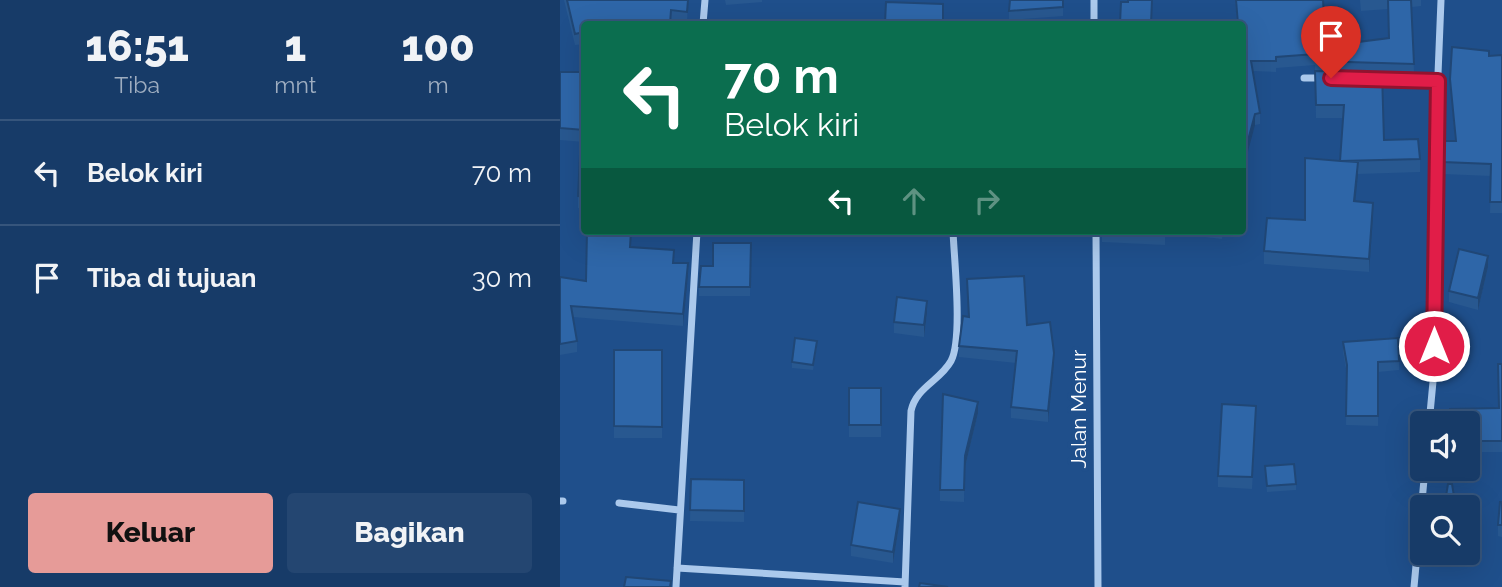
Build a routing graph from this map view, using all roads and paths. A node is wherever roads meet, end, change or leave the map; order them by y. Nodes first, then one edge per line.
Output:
1 (705, 0) edge
2 (1094, 0) edge
3 (1441, 0) edge
4 (703, 21) edge
5 (1094, 21) edge
6 (1304, 78) dead end
7 (1331, 78) edge
8 (1371, 79) edge
9 (1438, 81) junction
10 (697, 235) edge
11 (953, 235) edge
12 (1096, 235) edge
13 (1430, 411) edge
14 (1424, 481) edge
15 (619, 503) dead end
16 (679, 510) junction
17 (677, 568) junction
18 (905, 584) edge
19 (676, 587) edge
20 (1098, 587) edge
21 (1414, 587) edge

1 - 4 street
2 - 5 street
3 - 9 street
6 - 7 street
8 - 9 street
9 - 13 street
10 - 16 street
11 - 18 street
12 - 20 street, Jalan Menur
14 - 21 street
15 - 16 street
16 - 17 street
17 - 18 street
17 - 19 street

